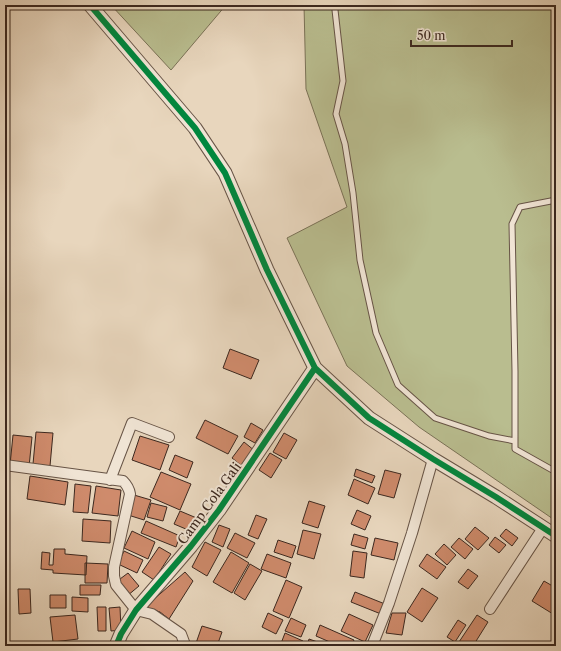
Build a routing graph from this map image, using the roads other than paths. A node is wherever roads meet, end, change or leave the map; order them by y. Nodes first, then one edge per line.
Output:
1 (90, 5) edge
2 (336, 5) edge
3 (556, 200) edge
4 (315, 368) junction
5 (169, 437) dead end
6 (515, 441) junction
7 (433, 459) junction
8 (5, 465) edge
9 (556, 472) edge
10 (110, 480) junction
11 (543, 528) junction
12 (556, 536) edge
13 (490, 609) dead end
14 (136, 610) junction
15 (116, 646) edge
16 (184, 646) edge
17 (372, 646) edge

1 - 4 street
2 - 6 lane
3 - 6 lane
4 - 7 street
4 - 14 street, Camp Cola Gali
5 - 10 street
6 - 9 lane
7 - 11 street
7 - 17 street
8 - 10 street
10 - 14 street
11 - 12 street
11 - 13 street
14 - 15 street, Camp Cola Gali
14 - 16 street

